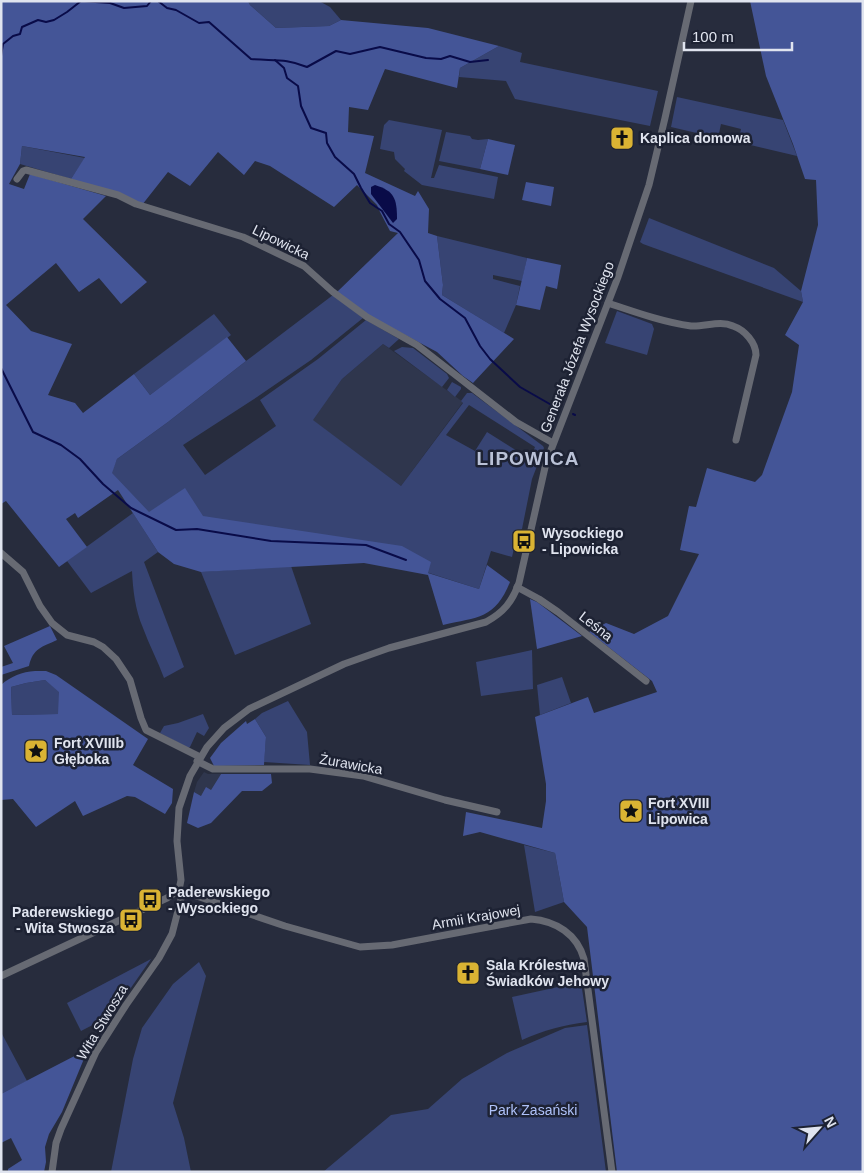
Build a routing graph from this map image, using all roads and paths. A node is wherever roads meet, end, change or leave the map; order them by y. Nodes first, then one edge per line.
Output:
1 (690, 1) edge
2 (17, 179) dead end
3 (608, 303) junction
4 (736, 440) dead end
5 (553, 443) junction
6 (1, 553) edge
7 (517, 587) junction
8 (646, 681) dead end
9 (198, 759) junction
10 (497, 812) dead end
11 (179, 890) junction
12 (1, 976) edge
13 (52, 1172) edge
14 (612, 1172) edge

1 - 3 street, Generała Józefa Wysockiego
2 - 5 street, Lipowicka
3 - 4 street
3 - 5 street, Generała Józefa Wysockiego
5 - 7 street, Generała Józefa Wysockiego
6 - 9 street, Żurawicka
7 - 8 street, Leśna
7 - 9 street, Generała Józefa Wysockiego
9 - 10 street, Żurawicka
9 - 11 street, Generała Józefa Wysockiego
11 - 12 street
11 - 13 street, Wita Stwosza
11 - 14 street, Armii Krajowej

